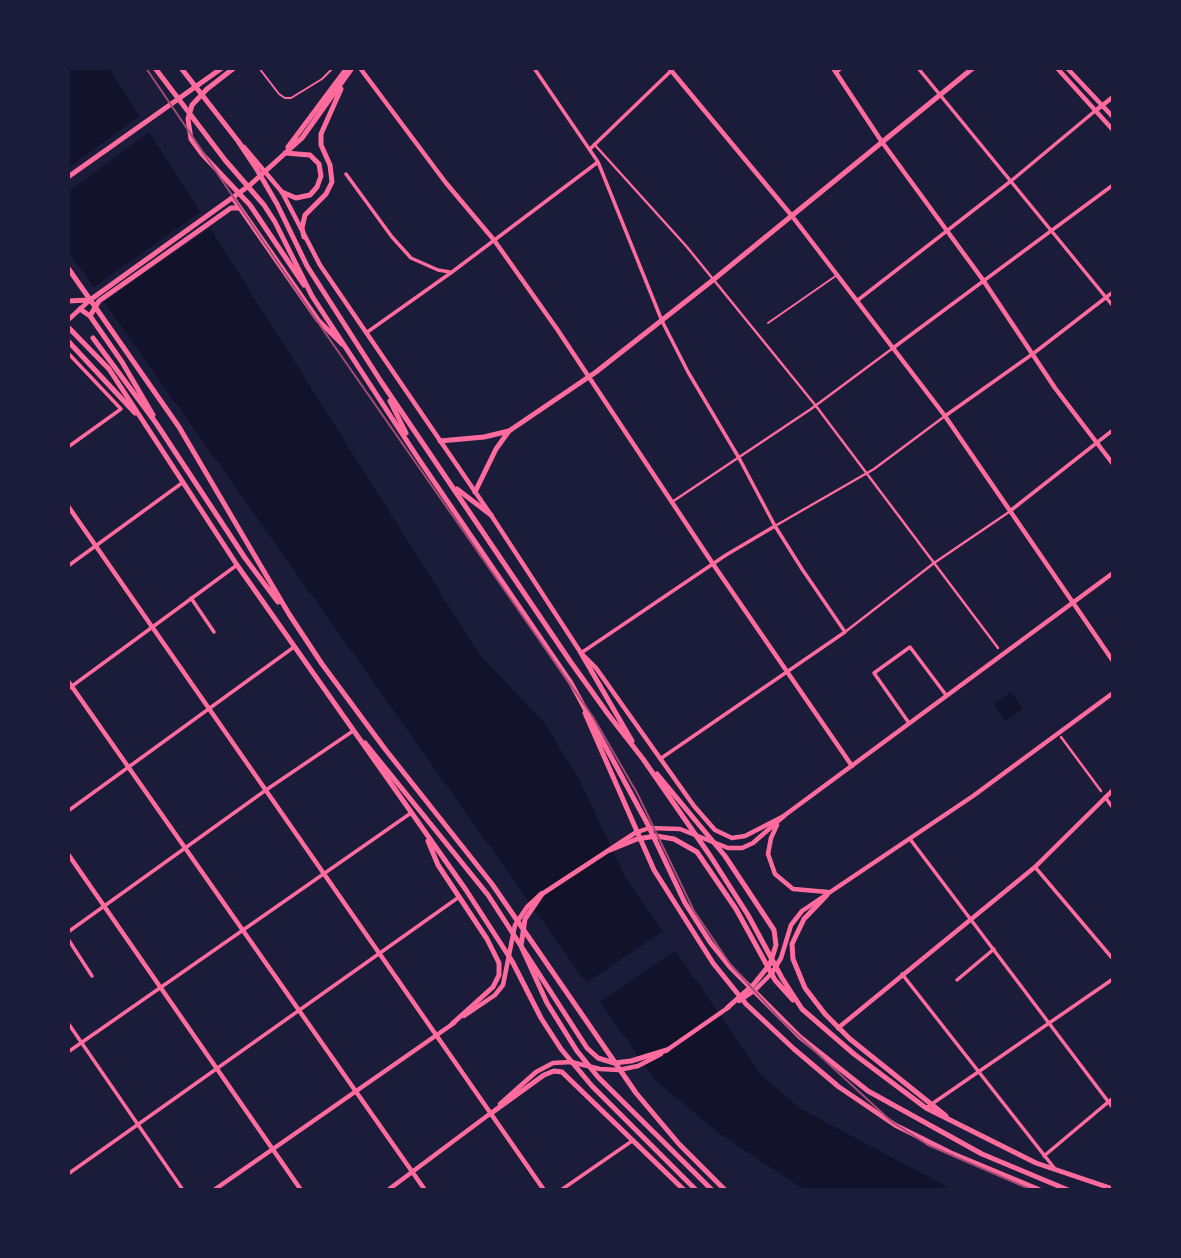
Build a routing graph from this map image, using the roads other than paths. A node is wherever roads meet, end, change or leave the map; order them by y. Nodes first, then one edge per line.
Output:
1 (155, 68) edge
2 (181, 68) edge
3 (222, 68) edge
4 (234, 68) edge
5 (260, 68) edge
6 (333, 68) edge
7 (360, 68) edge
8 (534, 68) edge
9 (841, 68) edge
10 (918, 68) edge
11 (973, 68) edge
12 (1057, 68) edge
13 (1067, 68) edge
14 (671, 69) edge
15 (349, 70) edge
16 (834, 71) edge
17 (205, 86) junction
18 (940, 95) junction
19 (1113, 97) edge
20 (1102, 106) junction
21 (1095, 111) junction
22 (1113, 117) edge
23 (1113, 130) edge
24 (238, 141) junction
25 (882, 142) junction
26 (594, 144) junction
27 (590, 149) junction
28 (285, 153) junction
29 (598, 162) junction
30 (346, 174) dead end
31 (68, 177) edge
32 (1011, 181) junction
33 (1113, 185) edge
34 (282, 192) junction
35 (236, 196) junction
36 (229, 205) junction
37 (240, 208) junction
38 (792, 215) junction
39 (947, 230) junction
40 (1051, 232) junction
41 (304, 237) junction
42 (494, 240) junction
43 (68, 268) edge
44 (452, 272) junction
45 (838, 274) junction
46 (713, 280) junction
47 (983, 280) junction
48 (1113, 292) edge
49 (312, 296) junction
50 (1106, 298) junction
51 (90, 300) junction
52 (858, 300) junction
53 (68, 301) edge
54 (1113, 306) edge
55 (80, 309) junction
56 (90, 316) junction
57 (68, 320) edge
58 (662, 321) junction
59 (768, 323) dead end
60 (68, 327) edge
61 (366, 333) junction
62 (93, 338) dead end
63 (68, 341) edge
64 (892, 348) junction
65 (350, 351) junction
66 (68, 353) edge
67 (1032, 354) junction
68 (588, 377) junction
69 (382, 383) junction
70 (816, 406) junction
71 (123, 408) junction
72 (138, 415) junction
73 (945, 416) junction
74 (154, 421) junction
75 (1113, 430) edge
76 (509, 431) junction
77 (440, 440) junction
78 (1097, 443) junction
79 (68, 447) edge
80 (418, 458) junction
81 (739, 458) junction
82 (1113, 464) edge
83 (867, 472) junction
84 (182, 483) junction
85 (454, 487) junction
86 (475, 492) junction
87 (672, 502) junction
88 (68, 506) edge
89 (1010, 511) junction
90 (491, 515) junction
91 (775, 526) junction
92 (96, 546) junction
93 (713, 564) junction
94 (934, 564) junction
95 (237, 565) junction
96 (68, 566) edge
97 (1113, 573) edge
98 (191, 598) junction
99 (1073, 602) junction
100 (289, 614) junction
101 (151, 626) junction
102 (214, 632) dead end
103 (845, 632) junction
104 (294, 647) junction
105 (998, 648) dead end
106 (581, 653) junction
107 (1113, 661) edge
108 (787, 672) junction
109 (68, 681) edge
110 (572, 683) junction
111 (70, 688) edge
112 (1113, 693) edge
113 (946, 695) junction
114 (209, 709) junction
115 (909, 723) junction
116 (353, 731) junction
117 (1061, 737) dead end
118 (643, 758) junction
119 (660, 759) junction
120 (130, 766) junction
121 (852, 766) junction
122 (266, 790) junction
123 (1113, 790) edge
124 (1101, 791) dead end
125 (1105, 797) junction
126 (1113, 808) edge
127 (68, 811) edge
128 (411, 813) junction
129 (785, 815) junction
130 (778, 821) junction
131 (426, 834) junction
132 (911, 839) junction
133 (186, 847) junction
134 (610, 850) junction
135 (68, 854) edge
136 (1035, 867) junction
137 (324, 873) junction
138 (828, 893) junction
139 (542, 894) junction
140 (459, 897) junction
141 (104, 906) junction
142 (971, 918) junction
143 (243, 928) junction
144 (68, 932) edge
145 (68, 939) edge
146 (994, 949) junction
147 (379, 954) junction
148 (1113, 960) edge
149 (902, 974) junction
150 (92, 976) dead end
151 (1113, 979) edge
152 (957, 980) dead end
153 (161, 986) junction
154 (727, 1008) junction
155 (802, 1009) junction
156 (300, 1011) junction
157 (68, 1023) edge
158 (1048, 1023) junction
159 (452, 1024) junction
160 (838, 1028) junction
161 (435, 1036) junction
162 (82, 1043) junction
163 (667, 1050) junction
164 (68, 1052) edge
165 (218, 1069) junction
166 (979, 1071) junction
167 (356, 1091) junction
168 (1113, 1098) edge
169 (1108, 1102) junction
170 (928, 1105) junction
171 (1113, 1108) edge
172 (490, 1114) junction
173 (139, 1125) junction
174 (634, 1139) junction
175 (272, 1149) junction
176 (1044, 1156) junction
177 (1056, 1171) junction
178 (412, 1172) junction
179 (68, 1174) edge
180 (1113, 1189) edge
181 (183, 1190) edge
182 (214, 1190) edge
183 (301, 1190) edge
184 (388, 1190) edge
185 (425, 1190) edge
186 (544, 1190) edge
187 (561, 1190) edge
188 (684, 1190) edge
189 (696, 1190) edge
190 (712, 1190) edge
191 (725, 1190) edge
192 (1040, 1190) edge
193 (1068, 1190) edge

1 - 49 main road
2 - 24 main road
3 - 17 main road
4 - 17 main road
5 - 6 lane
7 - 42 street
8 - 27 street
9 - 16 street
10 - 18 street
11 - 18 main road
12 - 21 street
13 - 20 street
14 - 26 street
14 - 38 street
15 - 28 main road
15 - 41 main road
16 - 25 street
17 - 31 main road
17 - 49 main road
18 - 25 main road
18 - 32 street
19 - 20 street
20 - 21 street
20 - 22 street
21 - 23 street
21 - 32 street
24 - 34 street
24 - 69 main road
25 - 38 main road
25 - 39 street
26 - 27 street
26 - 46 street
27 - 29 street
28 - 34 main road
28 - 35 main road
29 - 42 street
29 - 58 street
30 - 44 street
32 - 39 street
32 - 40 street
33 - 40 street
34 - 41 street
35 - 36 main road
35 - 37 main road
36 - 37 main road
36 - 51 main road
36 - 56 main road
37 - 65 main road
38 - 45 street
38 - 46 main road
39 - 47 street
39 - 52 street
40 - 47 street
40 - 50 street
41 - 61 street
42 - 44 street
42 - 68 street
43 - 100 main road
44 - 61 street
45 - 52 street
45 - 59 lane
46 - 58 main road
46 - 70 street
47 - 64 street
47 - 67 street
48 - 50 street
49 - 65 main road
50 - 54 street
50 - 67 street
51 - 53 main road
51 - 55 street
52 - 64 street
55 - 56 main road
55 - 57 street
56 - 74 main road
58 - 68 main road
58 - 81 street
60 - 72 main road
61 - 77 street
62 - 74 main road
63 - 71 main road
64 - 70 street
64 - 73 street
65 - 80 main road
66 - 71 street
67 - 73 street
67 - 78 street
68 - 76 main road
68 - 87 street
69 - 80 main road
69 - 85 main road
70 - 81 street
70 - 83 street
71 - 72 main road
71 - 79 street
72 - 84 main road
73 - 83 street
73 - 89 street
74 - 100 main road
75 - 78 street
76 - 77 main road
76 - 86 main road
77 - 86 street
78 - 82 street
78 - 89 street
80 - 110 main road
81 - 87 street
81 - 91 street
83 - 91 street
83 - 94 street
84 - 92 street
84 - 95 main road
85 - 90 main road
85 - 118 main road
86 - 90 street
87 - 93 street
88 - 92 street
89 - 94 street
89 - 99 street
90 - 106 street
91 - 93 street
91 - 103 street
92 - 96 street
92 - 101 street
93 - 106 street
93 - 108 street
94 - 103 street
94 - 105 street
95 - 98 street
95 - 104 main road
97 - 99 street
98 - 101 street
98 - 102 street
99 - 107 street
99 - 113 street
100 - 191 main road
101 - 111 street
101 - 114 street
103 - 108 street
104 - 114 street
104 - 116 main road
106 - 118 main road
106 - 119 street
108 - 119 street
108 - 121 street
109 - 111 street
110 - 192 main road
110 - 193 main road
111 - 120 street
112 - 132 street
113 - 115 street
113 - 115 street
114 - 120 street
114 - 122 street
115 - 121 street
116 - 122 street
116 - 128 main road
116 - 163 main road
117 - 124 street
118 - 154 main road
118 - 155 main road
119 - 129 street
120 - 127 street
120 - 133 street
121 - 129 street
122 - 133 street
122 - 137 street
123 - 125 street
125 - 126 street
125 - 136 street
128 - 131 main road
128 - 137 street
129 - 130 street
130 - 134 street
130 - 138 street
131 - 140 main road
131 - 189 main road
132 - 138 street
132 - 142 street
133 - 141 street
133 - 143 street
134 - 139 street
134 - 155 main road
135 - 141 street
136 - 142 street
136 - 148 street
137 - 143 street
137 - 147 street
138 - 154 street
138 - 160 main road
139 - 159 street
139 - 190 main road
140 - 147 street
140 - 159 main road
141 - 144 street
141 - 153 street
142 - 146 street
142 - 149 street
143 - 153 street
143 - 156 street
145 - 150 street
146 - 152 street
146 - 158 street
147 - 156 street
147 - 161 street
149 - 160 street
149 - 166 street
151 - 158 street
153 - 162 street
153 - 165 street
154 - 163 street
155 - 170 main road
156 - 165 street
156 - 167 street
157 - 162 street
158 - 166 street
158 - 169 street
159 - 161 street
160 - 170 main road
161 - 167 street
161 - 172 street
162 - 164 street
162 - 173 street
163 - 172 street
165 - 173 street
165 - 175 street
166 - 170 street
166 - 176 street
167 - 175 street
167 - 178 street
168 - 169 street
169 - 171 street
169 - 176 street
170 - 177 main road
172 - 174 main road
172 - 178 street
172 - 186 street
173 - 179 street
173 - 181 street
174 - 187 street
174 - 188 main road
175 - 182 street
175 - 183 street
176 - 177 street
177 - 180 main road
178 - 184 street
178 - 185 street

